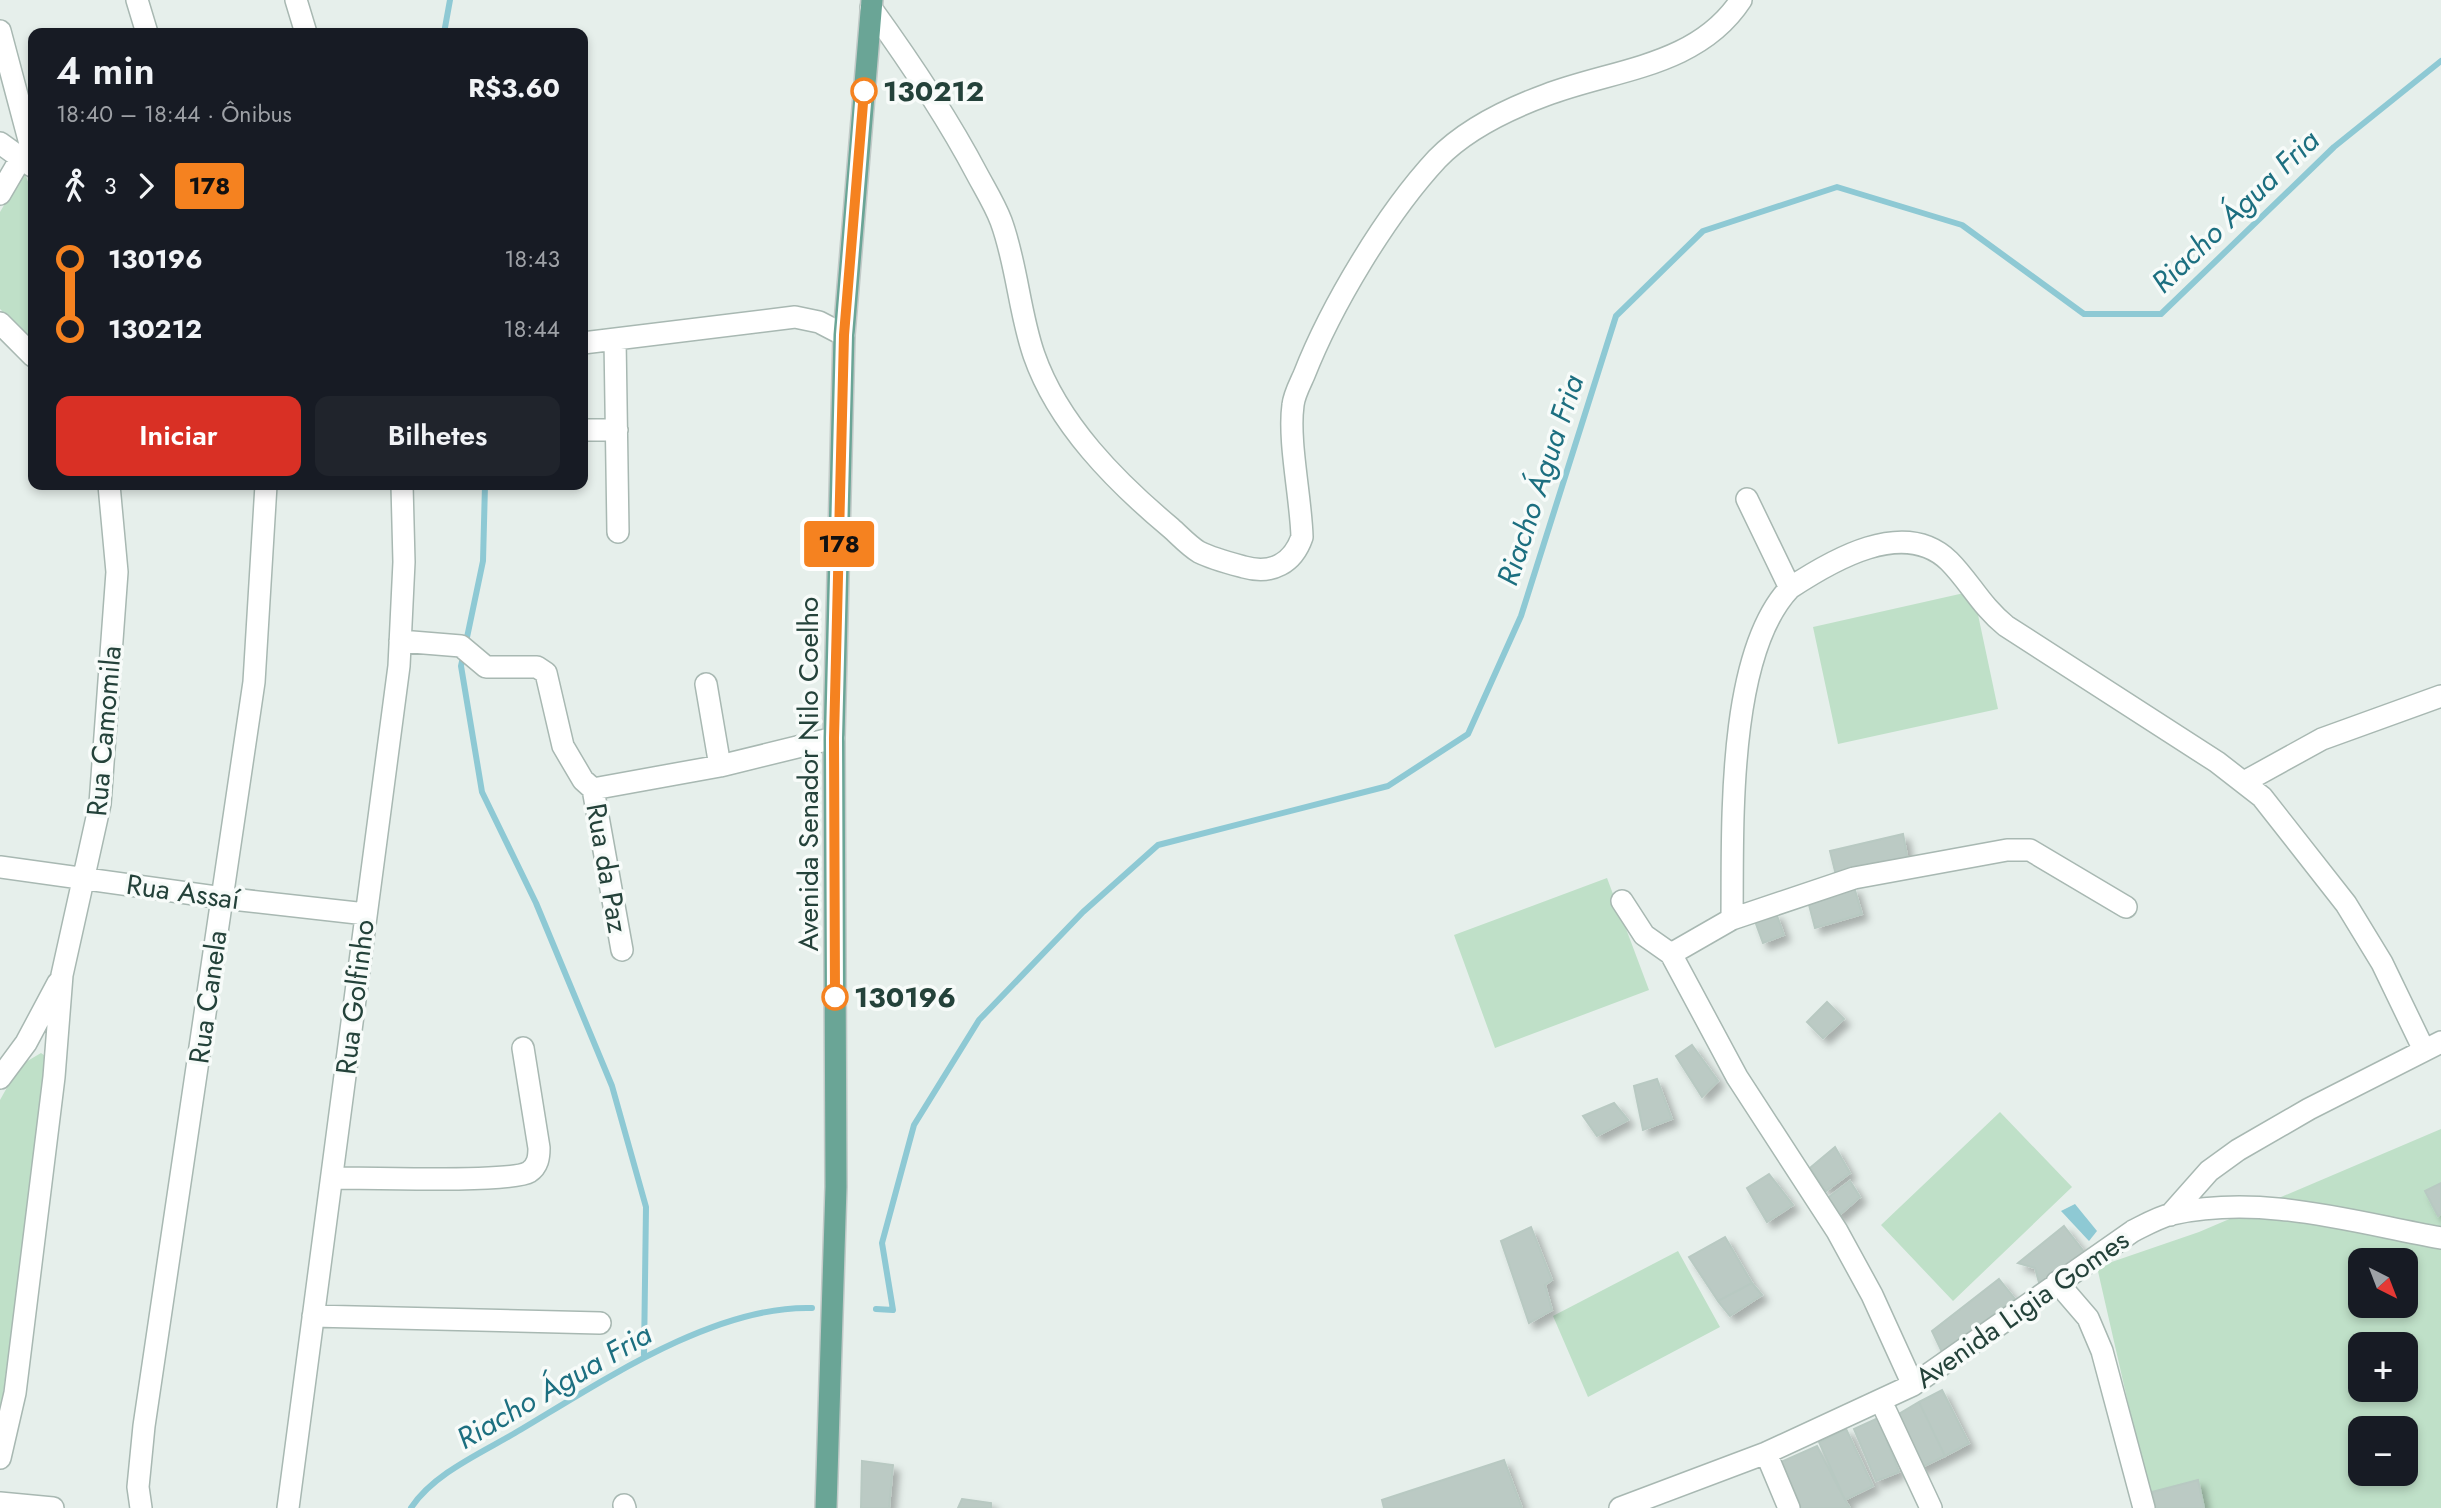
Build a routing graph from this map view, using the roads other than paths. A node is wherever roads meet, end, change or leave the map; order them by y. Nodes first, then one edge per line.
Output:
1 (137, 0) edge
2 (296, 0) edge
3 (1741, 0) edge
4 (871, 4) edge
5 (145, 28) edge
6 (304, 28) edge
7 (0, 31) edge
8 (0, 143) edge
9 (28, 156) edge
10 (28, 159) edge
11 (28, 161) edge
12 (0, 194) edge
13 (0, 323) edge
14 (844, 335) junction
15 (615, 339) junction
16 (588, 342) edge
17 (28, 351) edge
18 (588, 430) edge
19 (617, 430) junction
20 (109, 490) edge
21 (266, 490) edge
22 (402, 490) edge
23 (1747, 499) dead end
24 (618, 532) dead end
25 (1790, 588) junction
26 (400, 641) junction
27 (706, 684) dead end
28 (2441, 696) edge
29 (834, 738) junction
30 (720, 766) junction
31 (2244, 782) junction
32 (593, 789) junction
33 (0, 867) edge
34 (85, 878) junction
35 (223, 898) junction
36 (1622, 901) dead end
37 (2126, 907) dead end
38 (366, 914) junction
39 (1732, 919) junction
40 (622, 950) dead end
41 (1671, 954) junction
42 (62, 975) junction
43 (2432, 1046) edge
44 (523, 1048) dead end
45 (0, 1078) edge
46 (333, 1178) junction
47 (2169, 1215) junction
48 (2441, 1238) edge
49 (2057, 1282) junction
50 (313, 1317) junction
51 (600, 1323) dead end
52 (1913, 1385) junction
53 (1881, 1401) junction
54 (1766, 1453) junction
55 (0, 1458) edge
56 (0, 1503) edge
57 (53, 1508) edge
58 (141, 1508) edge
59 (288, 1508) edge
60 (826, 1508) edge
61 (1620, 1508) edge
62 (1789, 1508) edge
63 (1931, 1508) edge
64 (2144, 1508) edge

1 - 5 street
2 - 6 street
3 - 4 street
4 - 14 main road, Avenida Senador Nilo Coelho
7 - 9 street
8 - 10 street
11 - 12 street
13 - 17 street
14 - 15 street
14 - 29 main road, Avenida Senador Nilo Coelho
15 - 16 street
15 - 19 street
18 - 19 street
19 - 24 street
20 - 34 street, Rua Camomila
21 - 35 street, Rua Canela
22 - 26 street, Rua Golfinho
23 - 25 street
25 - 31 street
25 - 39 street
26 - 32 street
26 - 38 street, Rua Golfinho
27 - 30 street
28 - 31 street
29 - 30 street, Rua da Paz
29 - 60 main road, Avenida Senador Nilo Coelho
30 - 32 street, Rua da Paz
31 - 43 street
32 - 40 street, Rua da Paz
33 - 34 street, Rua Assaí
34 - 35 street, Rua Assaí
34 - 42 street, Rua Camomila
35 - 38 street, Rua Assaí
35 - 58 street, Rua Canela
36 - 41 street
37 - 39 street
38 - 46 street, Rua Golfinho
39 - 41 street
41 - 52 street
42 - 45 street, Rua Camomila
42 - 55 street, Rua Camomila
43 - 47 street
44 - 46 street
46 - 50 street, Rua Golfinho
47 - 48 street, Avenida Ligia Gomes
47 - 49 street, Avenida Ligia Gomes
49 - 52 street, Avenida Ligia Gomes
49 - 64 street
50 - 51 street
50 - 59 street, Rua Golfinho
52 - 53 street, Avenida Ligia Gomes
53 - 54 street, Avenida Ligia Gomes
53 - 63 street
54 - 61 street, Avenida Ligia Gomes
54 - 62 street
56 - 57 street

